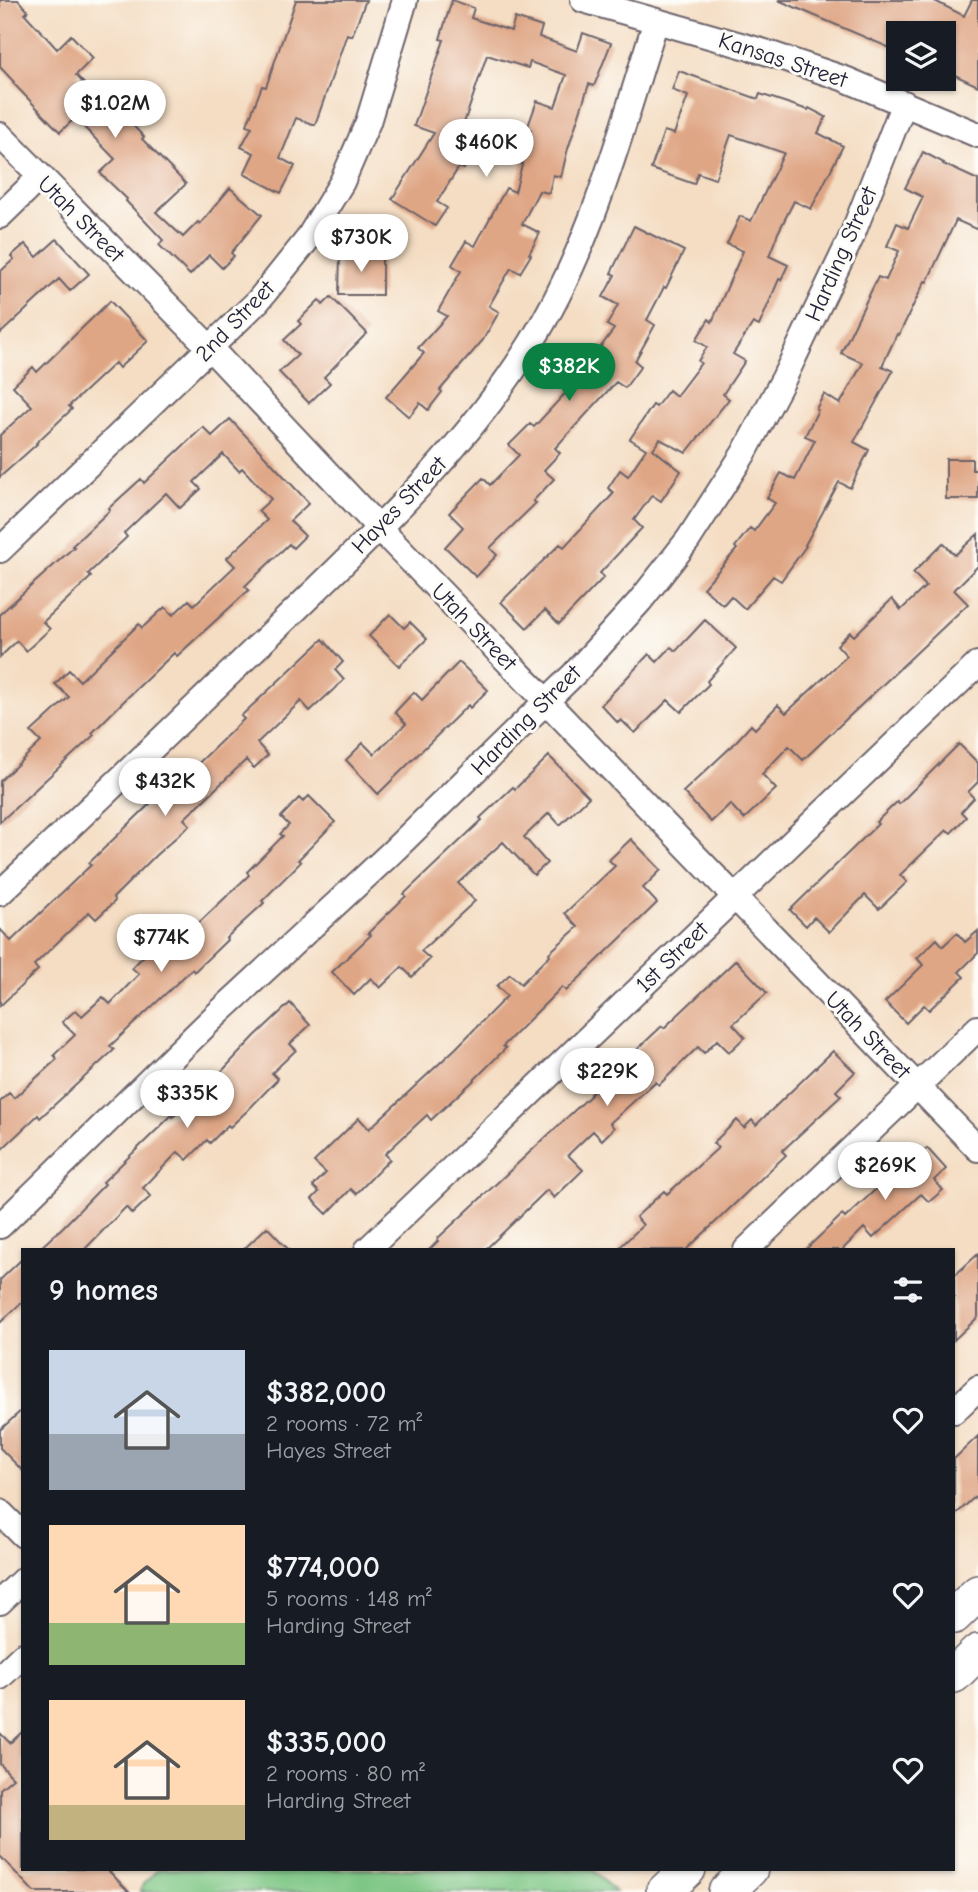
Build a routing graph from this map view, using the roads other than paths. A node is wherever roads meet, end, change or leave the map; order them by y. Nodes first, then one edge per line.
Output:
1 (405, 0) edge
2 (583, 0) edge
3 (656, 21) junction
4 (904, 103) junction
5 (0, 135) edge
6 (978, 135) edge
7 (40, 177) junction
8 (0, 216) edge
9 (210, 348) junction
10 (379, 528) junction
11 (0, 550) edge
12 (978, 664) edge
13 (545, 701) junction
14 (0, 893) edge
15 (735, 896) junction
16 (978, 1028) edge
17 (917, 1085) junction
18 (978, 1149) edge
19 (0, 1226) edge
20 (369, 1248) edge
21 (748, 1248) edge
22 (978, 1388) edge
23 (955, 1410) edge
24 (0, 1512) edge
25 (21, 1533) edge
26 (21, 1582) edge
27 (978, 1593) edge
28 (0, 1602) edge
29 (955, 1615) edge
30 (21, 1658) edge
31 (0, 1677) edge
32 (686, 1871) edge
33 (748, 1871) edge
34 (664, 1892) edge
35 (726, 1892) edge

1 - 9 street, 2nd Street
2 - 3 street, Kansas Street
3 - 4 street, Kansas Street
3 - 10 street, Hayes Street
4 - 6 street, Kansas Street
4 - 13 street, Harding Street
5 - 7 street, Utah Street
7 - 8 street
7 - 9 street, Utah Street
9 - 10 street, Utah Street
9 - 11 street, 2nd Street
10 - 13 street, Utah Street
10 - 14 street, Hayes Street
12 - 15 street, 1st Street
13 - 15 street, Utah Street
13 - 19 street, Harding Street
15 - 17 street, Utah Street
15 - 20 street, 1st Street
16 - 17 street
17 - 18 street, Utah Street
17 - 21 street
22 - 23 street
24 - 25 street
26 - 28 street
27 - 29 main road
30 - 31 street
32 - 34 main road
33 - 35 main road

